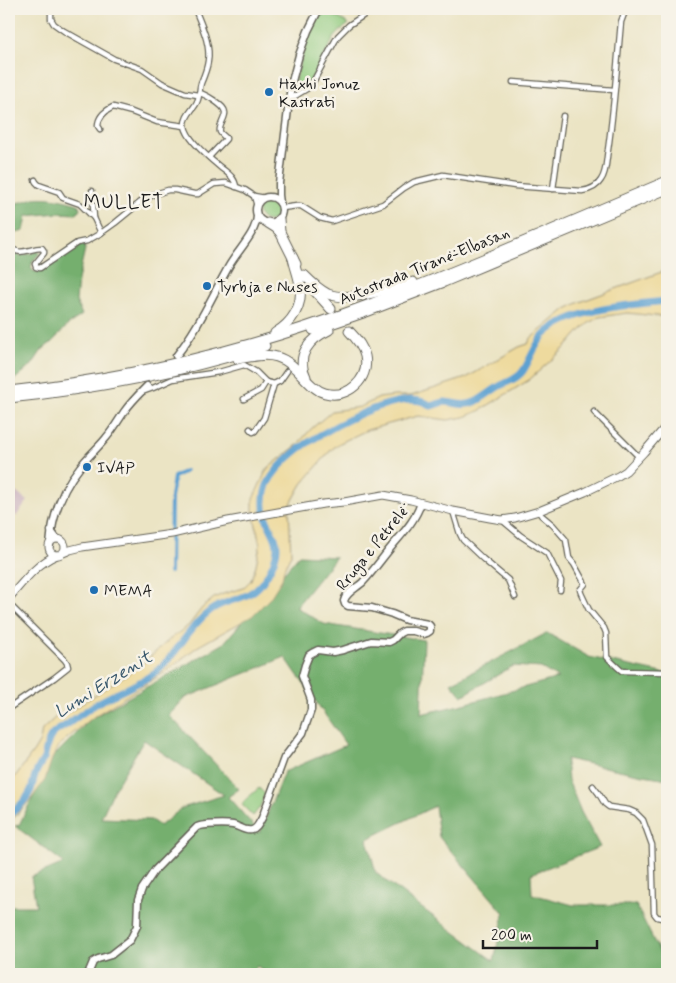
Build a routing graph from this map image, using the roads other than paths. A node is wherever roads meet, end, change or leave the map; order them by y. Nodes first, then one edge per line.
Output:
1 (51, 9) edge
2 (195, 9) edge
3 (319, 9) edge
4 (372, 9) edge
5 (629, 9) edge
6 (513, 82) dead end
7 (614, 90) junction
8 (198, 94) junction
9 (290, 99) junction
10 (563, 116) dead end
11 (185, 126) junction
12 (100, 129) dead end
13 (209, 157) junction
14 (36, 180) dead end
15 (667, 181) edge
16 (279, 184) junction
17 (236, 187) junction
18 (553, 189) junction
19 (667, 189) edge
20 (92, 191) dead end
21 (254, 196) junction
22 (268, 198) junction
23 (257, 206) junction
24 (281, 206) junction
25 (257, 216) junction
26 (94, 218) junction
27 (279, 218) junction
28 (267, 223) junction
29 (253, 231) junction
30 (280, 232) junction
31 (101, 233) junction
32 (9, 248) edge
33 (293, 258) junction
34 (304, 275) junction
35 (444, 276) junction
36 (331, 310) dead end
37 (366, 312) junction
38 (349, 331) dead end
39 (254, 343) junction
40 (176, 356) dead end
41 (216, 360) junction
42 (287, 371) dead end
43 (266, 382) junction
44 (308, 382) junction
45 (274, 384) junction
46 (147, 386) dead end
47 (9, 391) edge
48 (141, 392) junction
49 (9, 398) edge
50 (244, 398) dead end
51 (594, 412) dead end
52 (666, 428) edge
53 (250, 429) dead end
54 (639, 457) junction
55 (421, 502) junction
56 (453, 511) junction
57 (539, 511) junction
58 (502, 520) junction
59 (51, 531) junction
60 (57, 539) junction
61 (49, 547) junction
62 (62, 551) junction
63 (39, 565) junction
64 (560, 590) dead end
65 (515, 597) dead end
66 (9, 598) edge
67 (9, 604) edge
68 (667, 672) edge
69 (9, 708) edge
70 (592, 786) dead end
71 (667, 919) edge
72 (88, 974) edge

1 - 8 street
2 - 8 street
3 - 9 street
4 - 9 street
5 - 7 street
6 - 7 street
7 - 18 street
8 - 11 street
8 - 13 street
9 - 16 street
10 - 18 street
11 - 12 street
11 - 13 street
13 - 17 street
14 - 26 street
15 - 35 highway, Autostrada Tiranë-Elbasan
16 - 22 street
16 - 24 street
17 - 21 street
17 - 31 street
18 - 24 street
19 - 37 highway, Autostrada Tiranë-Elbasan
20 - 26 street
21 - 22 street
21 - 23 street
22 - 23 street
22 - 24 street
23 - 25 street
24 - 27 street
25 - 28 street
25 - 29 street
26 - 31 street
27 - 28 street
27 - 30 highway
28 - 29 street
28 - 30 highway
29 - 40 street
30 - 33 highway
31 - 32 street
33 - 34 highway
33 - 39 highway
34 - 35 highway
34 - 36 highway
35 - 39 highway, Autostrada Tiranë-Elbasan
37 - 41 highway, Autostrada Tiranë-Elbasan
37 - 44 highway
38 - 44 highway
39 - 47 highway, Autostrada Tiranë-Elbasan
41 - 44 highway
41 - 49 highway, Autostrada Tiranë-Elbasan
42 - 45 street
43 - 45 street
43 - 48 street
43 - 50 street
45 - 53 street
46 - 48 street
48 - 59 street
51 - 54 street
52 - 54 main road
54 - 57 main road
55 - 56 main road
55 - 62 main road
55 - 72 street, Rruga e Petrelë
56 - 58 main road
56 - 65 street
57 - 58 main road
57 - 68 street
58 - 64 street
59 - 60 street
59 - 61 street
60 - 61 main road
60 - 62 main road
61 - 62 main road
61 - 63 main road
62 - 63 main road
63 - 66 main road
67 - 69 street
70 - 71 street

